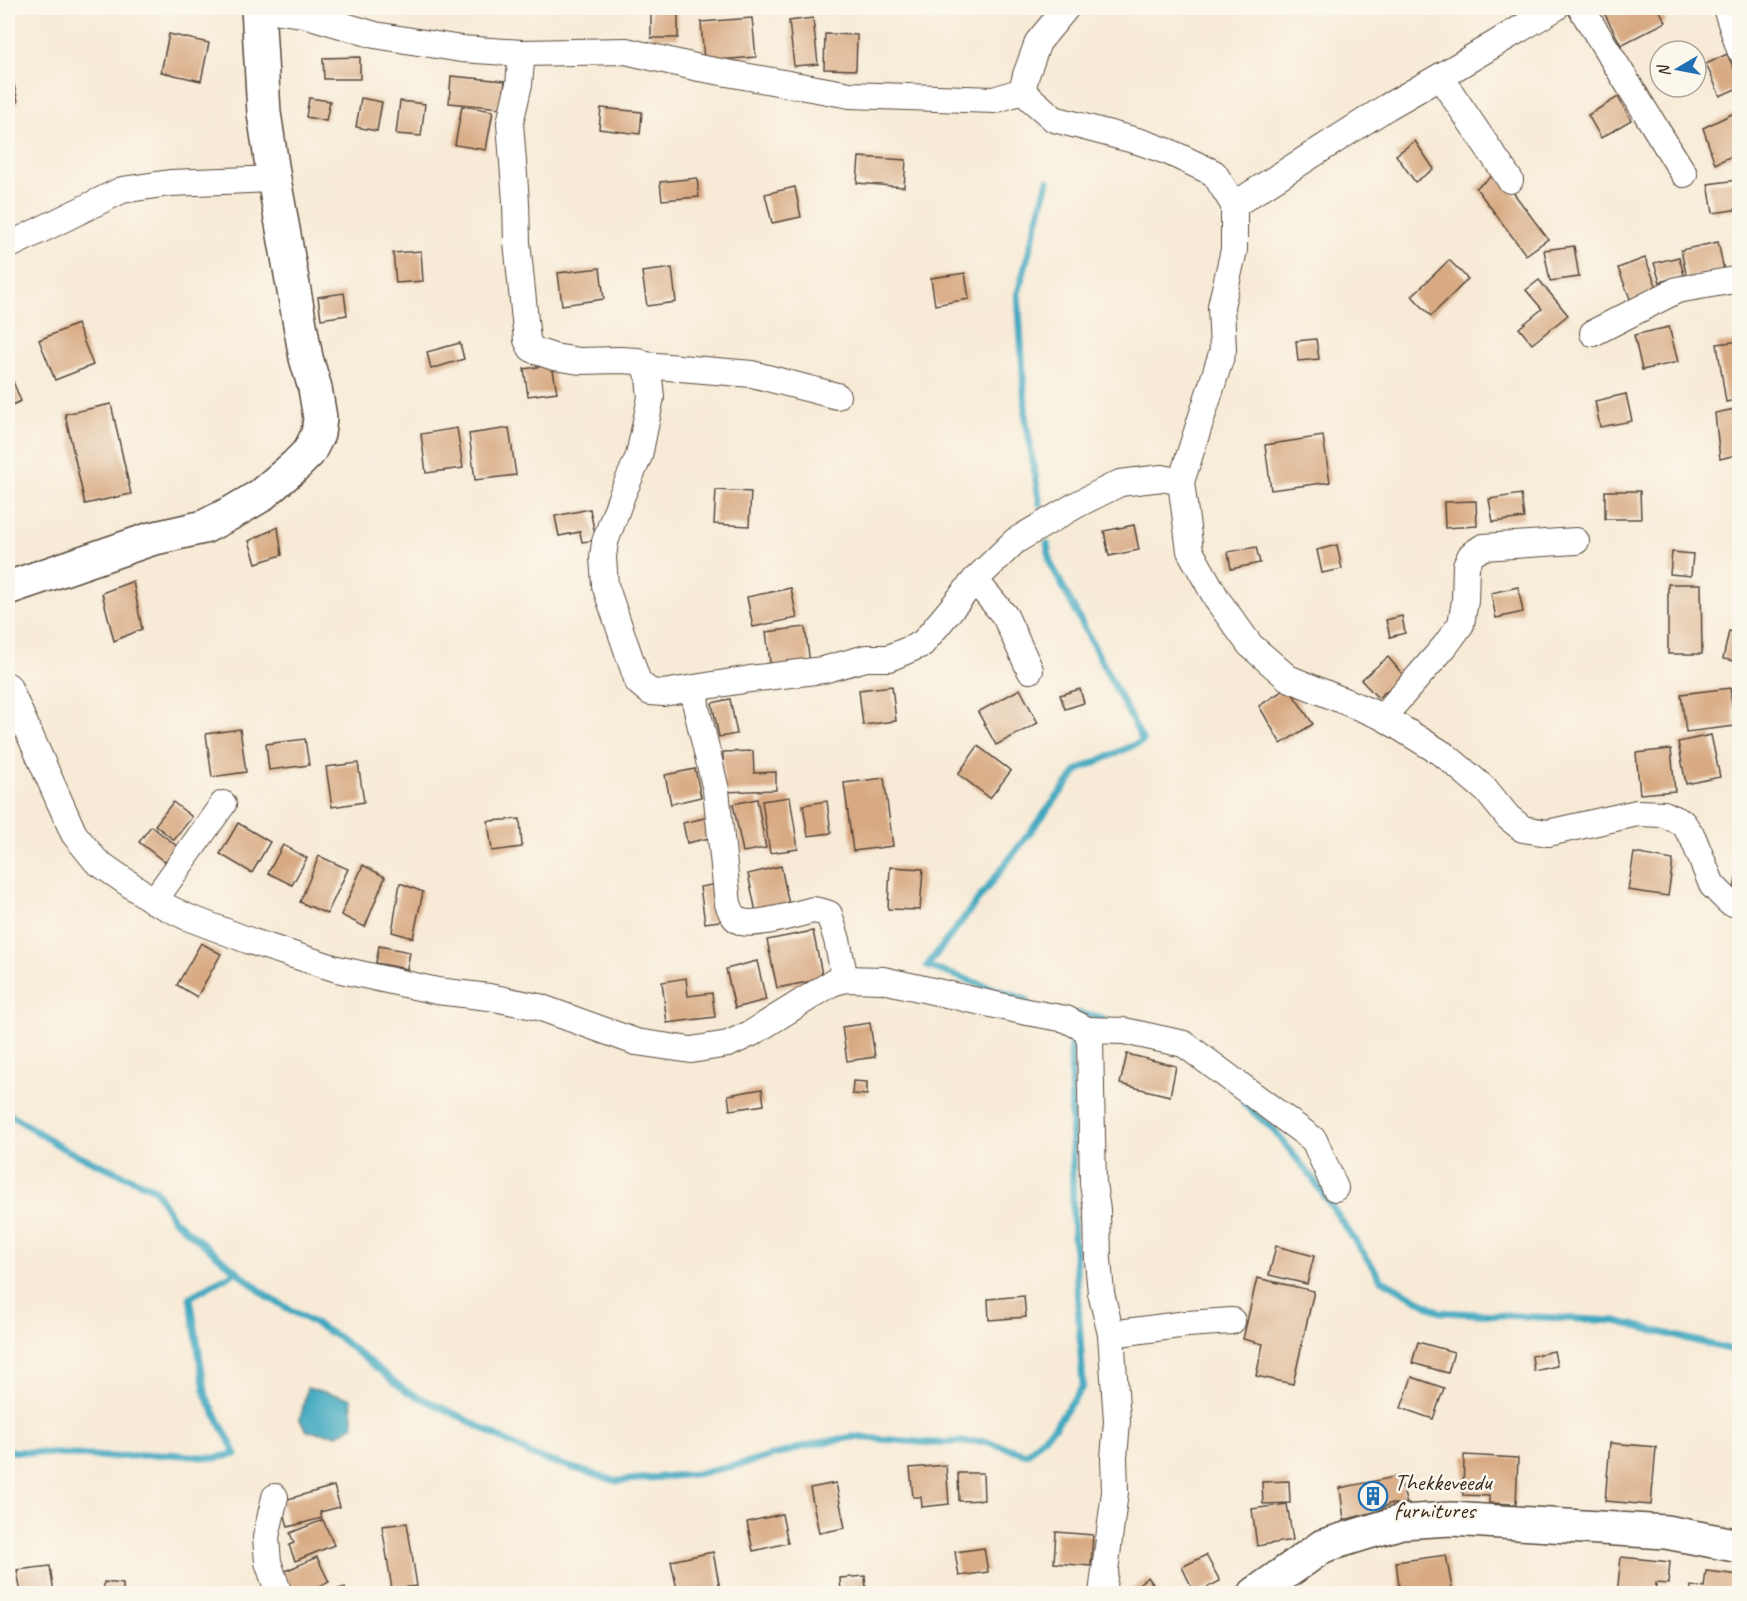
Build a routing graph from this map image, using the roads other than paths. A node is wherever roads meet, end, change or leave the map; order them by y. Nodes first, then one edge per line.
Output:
1 (258, 8) edge
2 (1066, 8) edge
3 (1555, 8) edge
4 (1581, 8) edge
5 (1726, 8) edge
6 (1740, 50) edge
7 (522, 53) junction
8 (1440, 77) junction
9 (1022, 91) junction
10 (1684, 174) dead end
11 (274, 179) junction
12 (1510, 180) dead end
13 (1234, 205) junction
14 (8, 246) edge
15 (1740, 279) edge
16 (1593, 333) dead end
17 (645, 365) junction
18 (837, 396) dead end
19 (1181, 482) junction
20 (1576, 541) dead end
21 (975, 580) junction
22 (8, 588) edge
23 (1030, 670) dead end
24 (8, 686) edge
25 (695, 688) junction
26 (1383, 717) junction
27 (224, 804) dead end
28 (154, 901) junction
29 (1740, 906) edge
30 (845, 979) junction
31 (1087, 1030) junction
32 (1335, 1188) dead end
33 (1232, 1321) dead end
34 (1111, 1334) junction
35 (275, 1497) dead end
36 (1740, 1546) edge
37 (279, 1593) edge
38 (1102, 1593) edge
39 (1255, 1593) edge

1 - 7 street
1 - 11 main road
2 - 9 street
3 - 8 street
4 - 10 street
5 - 6 street
7 - 9 street
7 - 17 street
8 - 12 street
8 - 13 street
9 - 13 street
11 - 14 street
11 - 22 main road
13 - 19 street
15 - 16 street
17 - 18 street
17 - 25 street
19 - 21 street
19 - 26 street
20 - 26 street
21 - 23 street
21 - 25 street
24 - 28 street
25 - 30 street
26 - 29 street
27 - 28 street
28 - 30 street
30 - 31 street
31 - 32 street
31 - 34 street
33 - 34 street
34 - 38 street
35 - 37 street
36 - 39 main road

